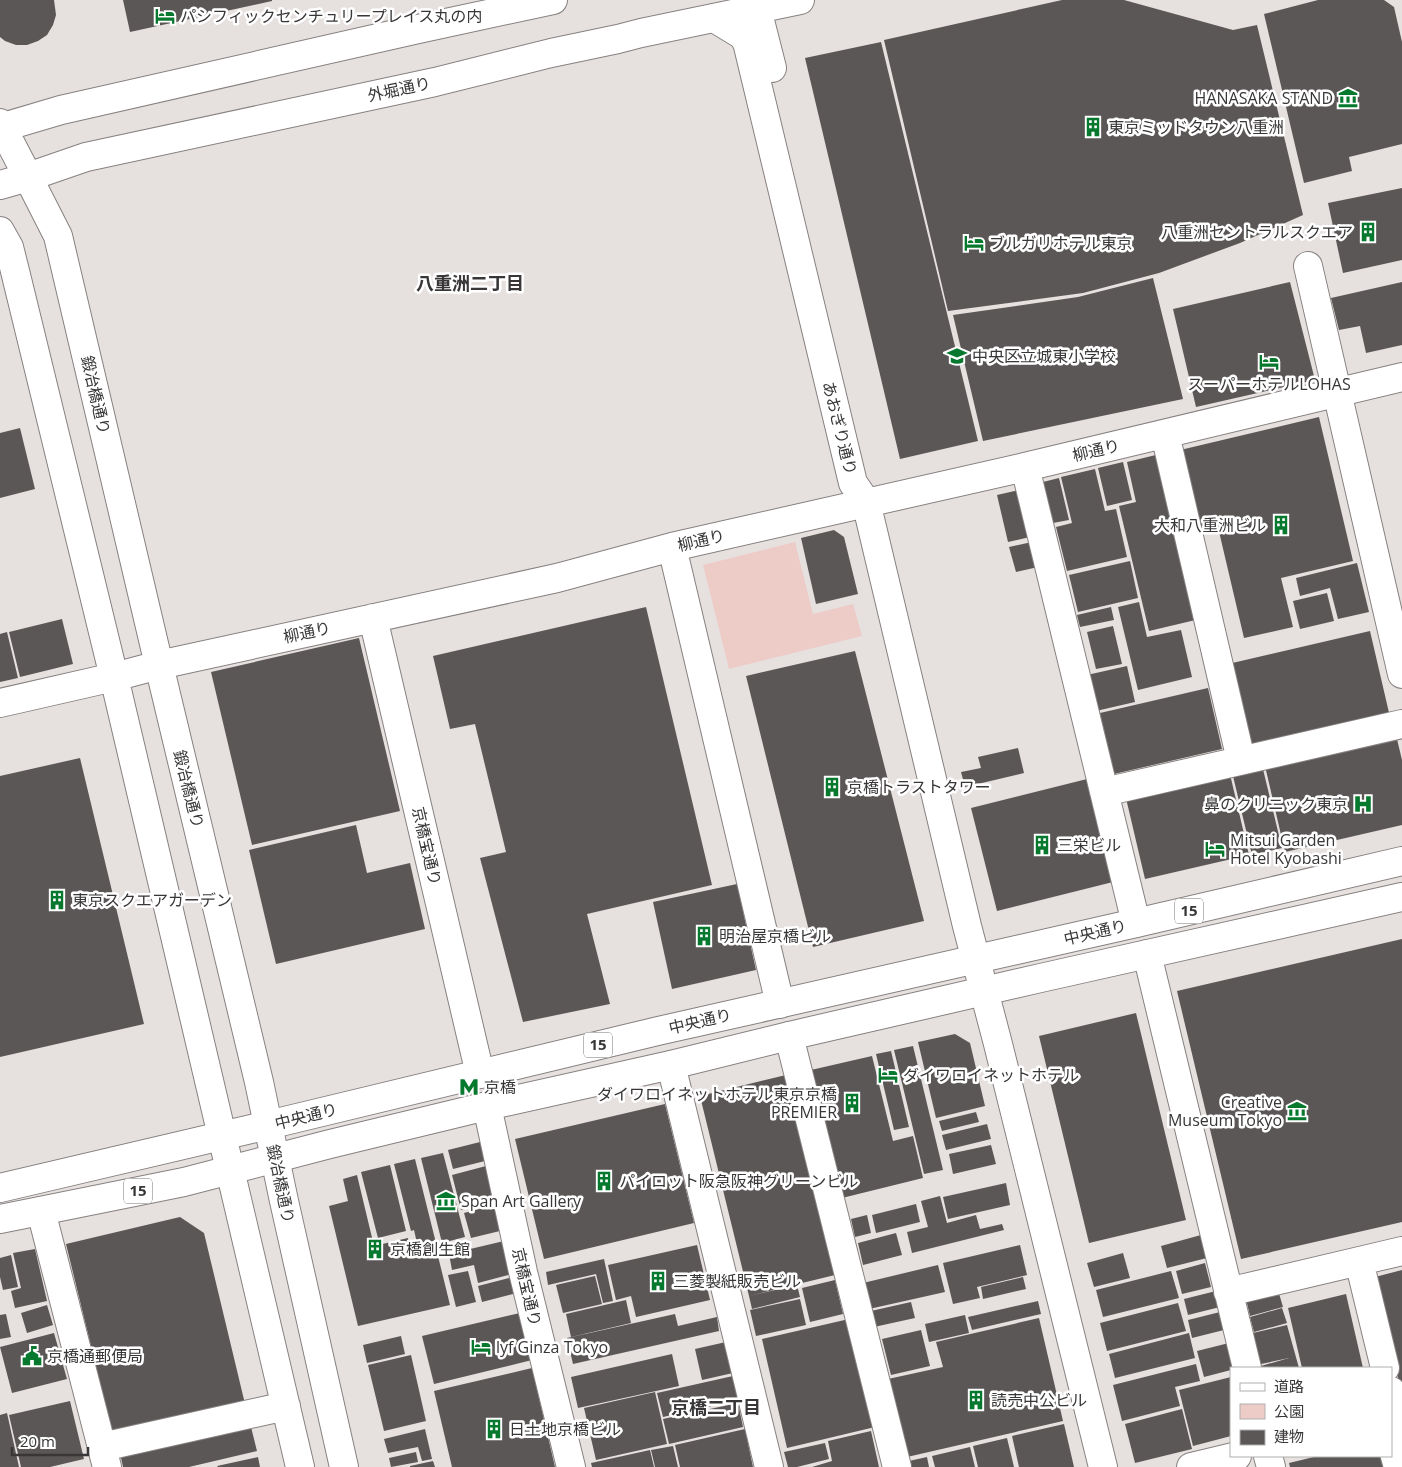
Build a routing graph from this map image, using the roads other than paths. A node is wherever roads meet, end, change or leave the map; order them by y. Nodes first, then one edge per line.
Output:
1 (553, 0) edge
2 (800, 0) edge
3 (755, 4) edge
4 (714, 18) junction
5 (1, 126) edge
6 (28, 177) junction
7 (0, 185) edge
8 (0, 231) edge
9 (1308, 266) dead end
10 (1402, 377) edge
11 (1336, 392) junction
12 (1166, 434) junction
13 (1025, 466) junction
14 (866, 502) junction
15 (672, 546) junction
16 (373, 618) junction
17 (159, 665) junction
18 (1402, 674) edge
19 (114, 677) junction
20 (0, 703) edge
21 (1402, 724) edge
22 (1241, 760) junction
23 (1104, 792) junction
24 (1402, 861) edge
25 (1402, 897) edge
26 (1136, 923) junction
27 (1147, 954) junction
28 (976, 959) junction
29 (984, 991) junction
30 (780, 1004) junction
31 (789, 1036) junction
32 (671, 1065) junction
33 (480, 1074) junction
34 (487, 1106) junction
35 (268, 1125) junction
36 (222, 1136) junction
37 (275, 1158) junction
38 (230, 1170) junction
39 (0, 1188) edge
40 (41, 1211) junction
41 (0, 1220) edge
42 (1402, 1251) edge
43 (1359, 1261) junction
44 (1228, 1292) junction
45 (1247, 1367) edge
46 (1385, 1367) edge
47 (1392, 1398) edge
48 (286, 1406) junction
49 (1395, 1421) edge
50 (105, 1457) edge
51 (1233, 1457) edge
52 (300, 1467) edge
53 (344, 1467) edge
54 (571, 1467) edge
55 (769, 1467) edge
56 (897, 1467) edge
57 (1103, 1467) edge
58 (1191, 1467) edge
59 (1398, 1467) edge

1 - 5 main road
2 - 3 main road, 外堀通り
3 - 4 main road, 外堀通り
3 - 14 main road, あおぎり通り
4 - 6 main road, 外堀通り
4 - 14 main road, あおぎり通り
5 - 6 main road, 鍛冶橋通り
6 - 7 main road, 外堀通り
6 - 17 main road, 鍛冶橋通り
8 - 19 main road
9 - 11 main road
10 - 11 main road, 柳通り
11 - 12 main road, 柳通り
11 - 18 main road
12 - 13 main road, 柳通り
12 - 22 main road
13 - 14 main road, 柳通り
13 - 23 main road
14 - 15 main road, 柳通り
14 - 28 main road
15 - 16 main road, 柳通り
15 - 30 main road
16 - 17 main road, 柳通り
16 - 33 main road, 京橋宝通り
17 - 19 main road, 柳通り
17 - 35 main road, 鍛冶橋通り
19 - 20 main road, 柳通り
19 - 36 main road
21 - 22 main road
22 - 23 main road
23 - 26 main road
24 - 26 main road, 中央通り / 15
25 - 27 main road, 中央通り / 15
26 - 28 main road, 中央通り / 15
27 - 29 main road, 中央通り / 15
27 - 44 main road
28 - 29 main road
28 - 30 main road, 中央通り / 15
29 - 31 main road, 中央通り / 15
29 - 57 main road
30 - 33 main road, 中央通り / 15
31 - 32 main road, 中央通り / 15
31 - 56 main road
32 - 34 main road, 中央通り / 15
32 - 55 main road
33 - 35 main road, 中央通り / 15
34 - 37 main road, 中央通り / 15
34 - 54 main road, 京橋宝通り
35 - 36 main road, 中央通り / 15
35 - 37 main road, 鍛冶橋通り
36 - 38 main road
36 - 39 main road, 中央通り / 15
37 - 38 main road, 中央通り / 15
37 - 53 main road, 鍛冶橋通り
38 - 40 main road, 中央通り / 15
38 - 48 main road
40 - 41 main road, 中央通り / 15
40 - 50 main road
42 - 43 main road
43 - 44 main road
43 - 46 main road
44 - 45 main road
47 - 49 main road
48 - 50 main road
48 - 52 main road
49 - 59 main road
51 - 58 main road

